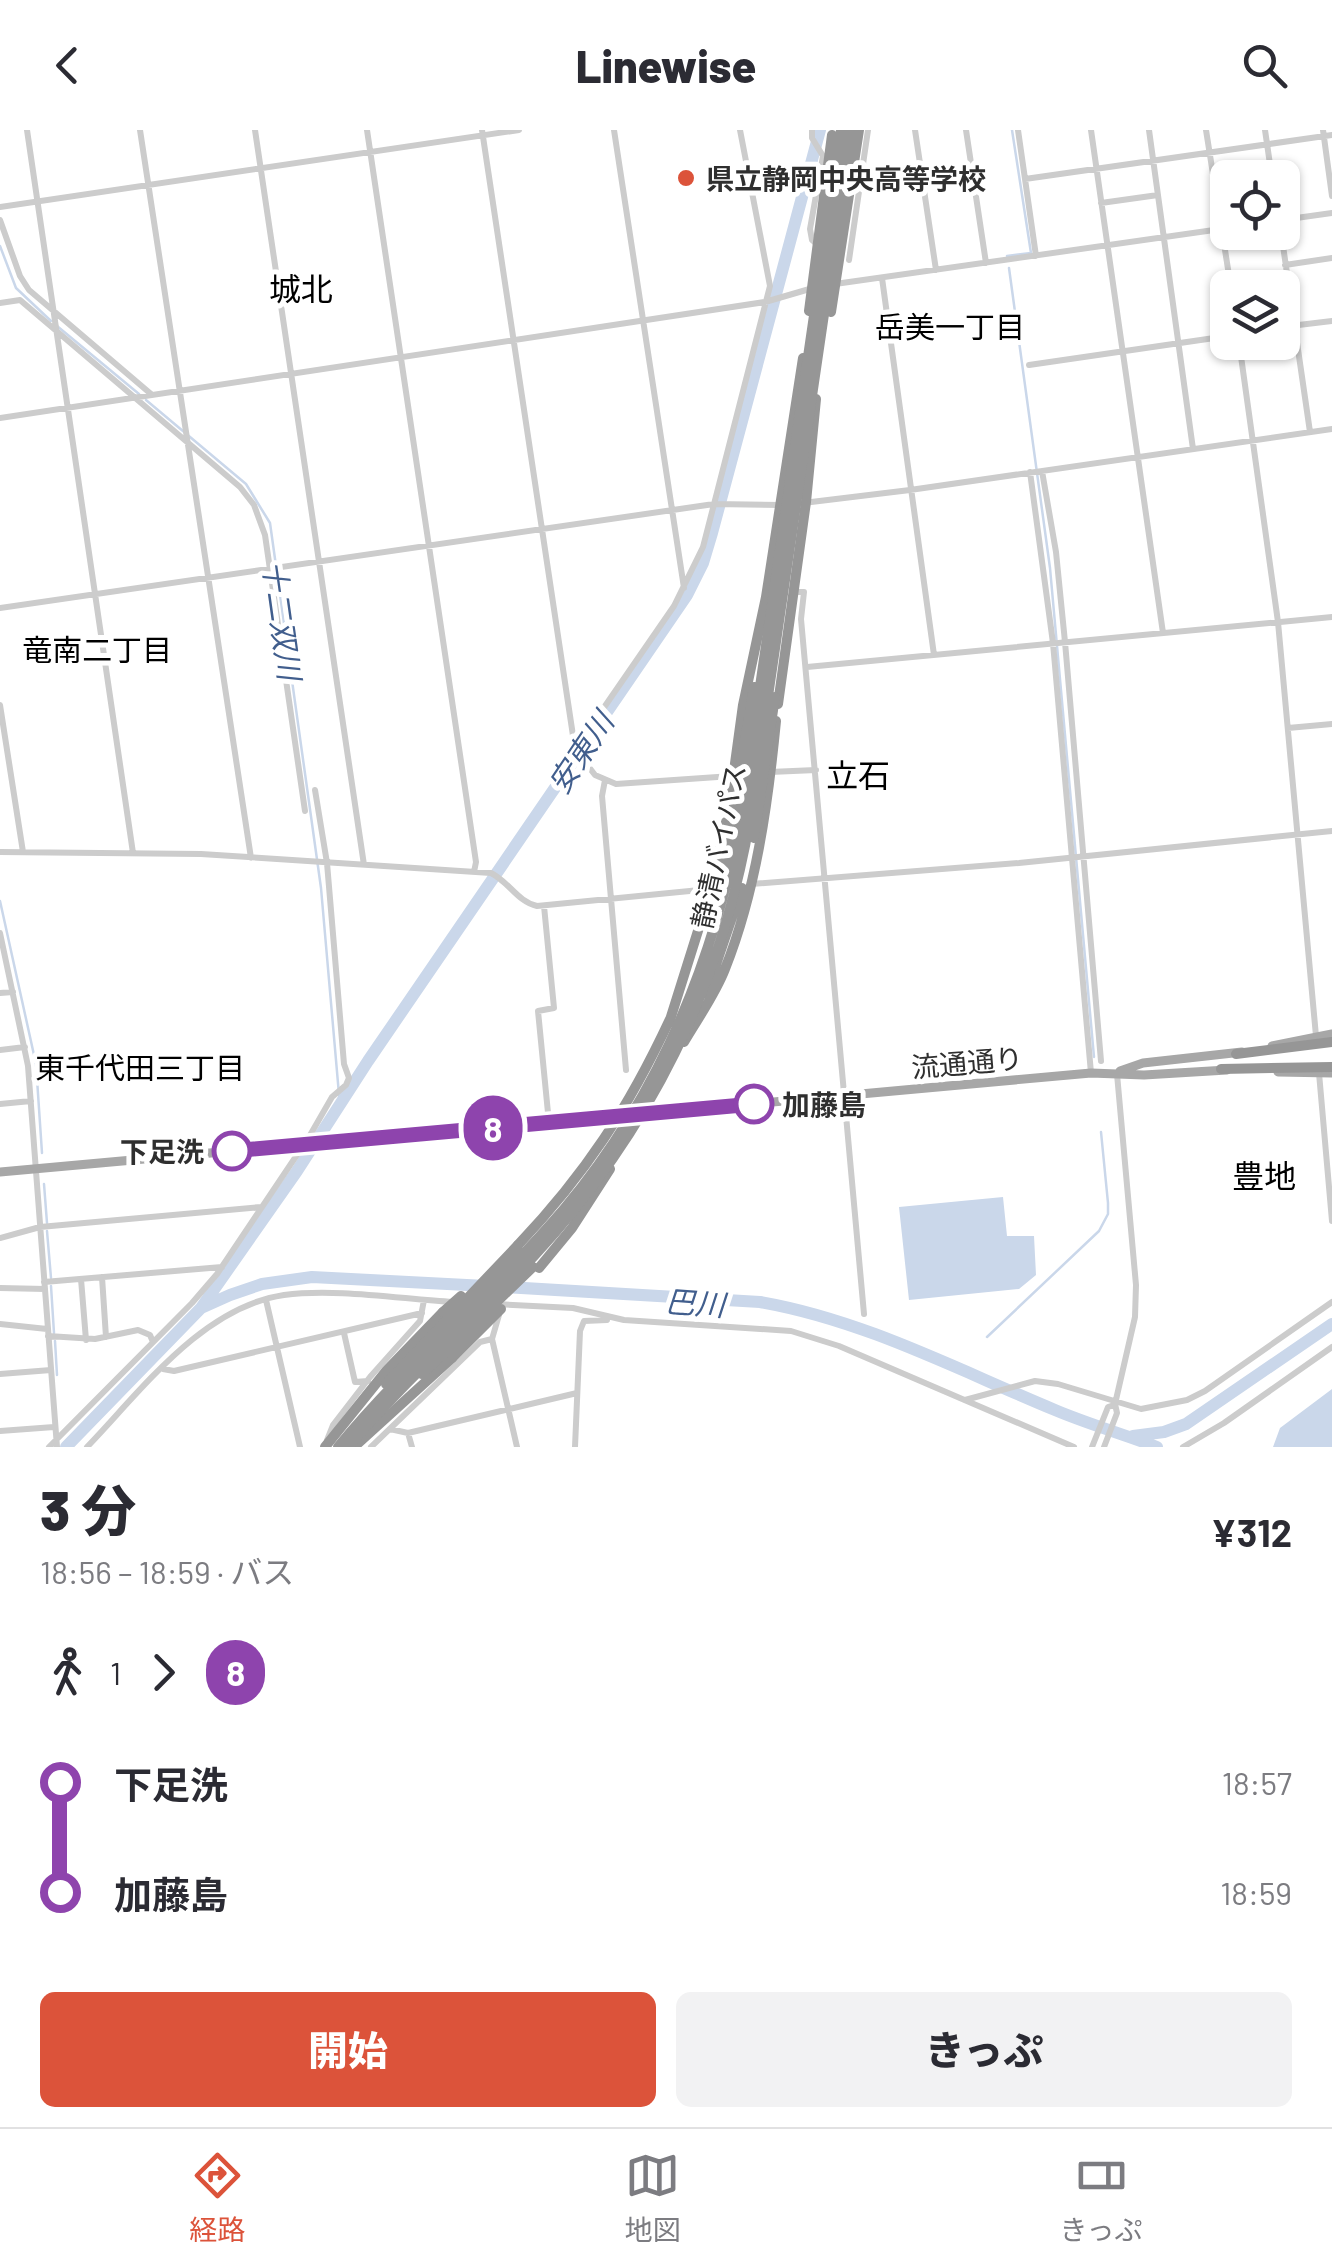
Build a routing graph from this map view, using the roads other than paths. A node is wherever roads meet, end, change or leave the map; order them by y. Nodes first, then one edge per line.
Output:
1 (27, 130) edge
2 (140, 130) edge
3 (255, 130) edge
4 (367, 130) edge
5 (519, 130) edge
6 (614, 130) edge
7 (740, 130) edge
8 (854, 130) edge
9 (868, 130) edge
10 (915, 130) edge
11 (966, 130) edge
12 (1018, 130) edge
13 (1090, 130) edge
14 (1149, 130) edge
15 (1206, 130) edge
16 (1265, 130) edge
17 (812, 131) edge
18 (837, 131) edge
19 (482, 133) edge
20 (1326, 134) edge
21 (1267, 144) junction
22 (370, 153) junction
23 (1210, 153) junction
24 (1211, 160) edge
25 (1269, 160) edge
26 (1153, 161) junction
27 (261, 170) junction
28 (1096, 170) junction
29 (1025, 179) junction
30 (148, 186) junction
31 (1158, 195) junction
32 (1332, 196) edge
33 (38, 202) junction
34 (1101, 203) junction
35 (0, 208) edge
36 (1332, 213) edge
37 (1300, 217) edge
38 (0, 220) edge
39 (854, 223) junction
40 (838, 226) junction
41 (1210, 231) edge
42 (1164, 238) junction
43 (1108, 246) junction
44 (822, 250) junction
45 (1283, 250) edge
46 (1036, 256) junction
47 (1332, 258) edge
48 (848, 260) dead end
49 (986, 263) junction
50 (1285, 265) junction
51 (936, 270) junction
52 (1286, 270) edge
53 (882, 278) junction
54 (830, 285) junction
55 (816, 287) junction
56 (765, 302) junction
57 (0, 303) edge
58 (54, 314) junction
59 (644, 320) junction
60 (1332, 321) edge
61 (1300, 325) edge
62 (56, 332) junction
63 (1210, 339) edge
64 (513, 341) junction
65 (1178, 344) junction
66 (1123, 352) junction
67 (401, 358) junction
68 (1241, 360) edge
69 (1299, 360) edge
70 (1029, 365) dead end
71 (291, 375) junction
72 (180, 390) junction
73 (151, 394) junction
74 (132, 397) junction
75 (70, 409) junction
76 (0, 418) edge
77 (1332, 429) edge
78 (1310, 432) junction
79 (1252, 440) junction
80 (187, 442) junction
81 (1193, 449) junction
82 (1138, 458) junction
83 (1042, 470) junction
84 (1030, 472) junction
85 (910, 490) junction
86 (806, 502) junction
87 (714, 504) junction
88 (780, 506) junction
89 (672, 510) junction
90 (542, 529) junction
91 (429, 545) junction
92 (320, 562) junction
93 (778, 567) junction
94 (270, 569) junction
95 (208, 579) junction
96 (684, 589) junction
97 (792, 592) junction
98 (97, 595) junction
99 (0, 608) edge
100 (1332, 617) edge
101 (1278, 622) junction
102 (1163, 633) junction
103 (778, 636) junction
104 (1065, 642) junction
105 (1053, 643) junction
106 (934, 654) junction
107 (807, 667) junction
108 (0, 705) edge
109 (1332, 724) edge
110 (1288, 728) junction
111 (575, 748) junction
112 (816, 770) junction
113 (770, 772) junction
114 (734, 776) junction
115 (605, 780) junction
116 (315, 790) dead end
117 (302, 799) junction
118 (319, 810) junction
119 (304, 812) dead end
120 (1332, 831) edge
121 (1298, 834) junction
122 (0, 852) edge
123 (23, 852) junction
124 (134, 853) junction
125 (1084, 856) junction
126 (251, 858) junction
127 (1073, 858) junction
128 (321, 863) junction
129 (364, 865) junction
130 (474, 872) junction
131 (826, 878) junction
132 (750, 884) junction
133 (711, 889) junction
134 (612, 899) junction
135 (544, 906) junction
136 (0, 936) edge
137 (13, 992) junction
138 (0, 994) edge
139 (669, 1023) junction
140 (1332, 1034) edge
141 (1316, 1036) junction
142 (686, 1038) junction
143 (1332, 1042) edge
144 (25, 1047) junction
145 (0, 1050) edge
146 (1236, 1054) junction
147 (1101, 1062) dead end
148 (1221, 1069) junction
149 (626, 1070) dead end
150 (1332, 1070) edge
151 (1117, 1072) junction
152 (1319, 1073) junction
153 (1091, 1074) junction
154 (845, 1096) junction
155 (31, 1101) junction
156 (0, 1104) edge
157 (646, 1114) junction
158 (621, 1116) junction
159 (549, 1123) junction
160 (306, 1144) junction
161 (35, 1170) junction
162 (0, 1172) edge
163 (263, 1206) junction
164 (1332, 1221) edge
165 (40, 1227) junction
166 (0, 1238) edge
167 (518, 1245) junction
168 (222, 1267) junction
169 (536, 1268) junction
170 (102, 1277) junction
171 (81, 1279) junction
172 (44, 1286) junction
173 (0, 1288) edge
174 (266, 1300) junction
175 (424, 1300) junction
176 (1332, 1302) edge
177 (504, 1305) junction
178 (422, 1313) junction
179 (864, 1314) dead end
180 (624, 1320) junction
181 (0, 1324) edge
182 (48, 1332) junction
183 (344, 1333) junction
184 (106, 1337) junction
185 (492, 1339) junction
186 (86, 1340) junction
187 (153, 1342) junction
188 (1332, 1347) edge
189 (277, 1348) junction
190 (163, 1369) junction
191 (50, 1370) junction
192 (0, 1374) edge
193 (368, 1381) junction
194 (577, 1393) junction
195 (964, 1400) junction
196 (1115, 1404) junction
197 (508, 1409) junction
198 (54, 1427) junction
199 (364, 1429) junction
200 (390, 1429) junction
201 (0, 1431) edge
202 (408, 1433) junction
203 (54, 1444) edge
204 (345, 1446) edge
205 (86, 1447) edge
206 (300, 1447) edge
207 (325, 1447) edge
208 (370, 1447) edge
209 (412, 1447) edge
210 (517, 1447) edge
211 (575, 1447) edge
212 (1074, 1447) edge
213 (1092, 1447) edge
214 (1104, 1447) edge
215 (1183, 1447) edge

1 - 33 street
2 - 30 street
3 - 27 street
4 - 22 street
5 - 19 street
6 - 59 street
7 - 56 street
8 - 40 highway
8 - 103 highway, 静清バイパス, bridge
9 - 39 street
10 - 51 street
11 - 49 street
12 - 29 street
13 - 28 street
14 - 26 street
15 - 23 street
16 - 21 street
17 - 44 street
18 - 44 highway
18 - 93 highway, 静清バイパス, bridge
19 - 22 street
19 - 64 street
20 - 21 street
20 - 32 street
21 - 23 street
21 - 25 street
22 - 27 street
22 - 67 street
23 - 24 street
23 - 26 street
26 - 28 street
26 - 31 street
27 - 30 street
27 - 71 street
28 - 29 street
28 - 34 street
29 - 46 street
30 - 33 street
30 - 72 street
31 - 34 street
31 - 42 street
33 - 35 street
33 - 58 street
34 - 43 street
36 - 37 street
38 - 58 street
39 - 40 street
39 - 48 street
40 - 54 highway
41 - 42 street
42 - 43 street
42 - 65 street
43 - 46 street
43 - 66 street
44 - 55 highway
45 - 50 street
46 - 49 street
47 - 50 street
49 - 51 street
50 - 52 street
51 - 53 street
53 - 54 street
53 - 85 street
54 - 55 street
54 - 86 highway
55 - 56 street
55 - 88 highway
56 - 59 street
56 - 87 street
57 - 62 street
58 - 62 street
58 - 73 street
59 - 64 street
59 - 89 street
60 - 61 street
62 - 74 street
62 - 75 street
63 - 65 street
64 - 67 street
64 - 90 street
65 - 66 street
65 - 81 street
66 - 70 street
66 - 82 street
67 - 71 street
67 - 91 street
68 - 79 street
69 - 78 street
71 - 72 street
71 - 92 street
72 - 73 street
72 - 80 street
73 - 74 street
74 - 75 street
74 - 80 street
75 - 76 street
75 - 98 street
77 - 78 street
78 - 79 street
79 - 81 street
79 - 101 street
80 - 94 street
80 - 95 street
81 - 82 street
82 - 83 street
82 - 102 street
83 - 84 street
83 - 104 street
84 - 85 street
84 - 105 street
85 - 86 street
85 - 106 street
86 - 88 street
86 - 97 highway
87 - 88 street
87 - 89 street
87 - 96 street
88 - 114 highway
89 - 90 street
89 - 96 street
90 - 91 street
90 - 111 street
91 - 92 street
91 - 130 street
92 - 94 street
92 - 129 street
93 - 139 highway, bridge
93 - 204 highway, 静清バイパス, bridge
94 - 95 street
94 - 117 street
95 - 98 street
95 - 126 street
96 - 111 street
97 - 107 street
97 - 113 highway
98 - 99 street
98 - 124 street
100 - 101 street
101 - 102 street
101 - 110 street
102 - 104 street
103 - 142 highway, bridge
103 - 199 highway, 静清バイパス, bridge
104 - 105 street
104 - 125 street
105 - 106 street
105 - 127 street
106 - 107 street
107 - 112 street
108 - 123 street
109 - 110 street
110 - 121 street
111 - 115 street
112 - 113 street
112 - 131 street
113 - 114 street
113 - 132 highway
114 - 115 street
114 - 133 highway
115 - 134 street
116 - 118 street
117 - 118 street
117 - 119 street
118 - 128 street
120 - 121 street
121 - 125 street
121 - 141 street
122 - 123 street
123 - 124 street
124 - 126 street
125 - 127 street
125 - 147 street
126 - 128 street
127 - 131 street
127 - 153 street
128 - 129 street
128 - 160 street
129 - 130 street
130 - 135 street
131 - 132 street
131 - 154 street
132 - 142 highway
133 - 134 street
133 - 139 highway
134 - 135 street
134 - 149 street
135 - 159 street
136 - 137 street
137 - 138 street
137 - 144 street
139 - 158 highway
140 - 141 main road
141 - 146 main road
142 - 157 highway
143 - 146 highway
144 - 145 street
144 - 155 street
146 - 151 main road
148 - 150 highway
148 - 151 main road
148 - 152 main road
150 - 152 main road
151 - 153 main road, 流通通り
151 - 196 street
152 - 164 street
153 - 154 main road, 流通通り
154 - 157 main road, 流通通り
154 - 179 street
155 - 156 street
155 - 161 street
157 - 158 main road, 流通通り
157 - 169 highway
158 - 159 main road, 流通通り
158 - 167 highway
159 - 160 main road, 流通通り
160 - 161 main road, 流通通り
160 - 163 street
161 - 162 main road, 流通通り
161 - 165 street
163 - 165 street
163 - 168 street
165 - 166 street
165 - 172 street
167 - 204 highway, bridge
167 - 207 highway, bridge
168 - 170 street
168 - 187 street
169 - 199 highway, bridge
169 - 204 highway, bridge
170 - 171 street
170 - 184 street
171 - 172 street
171 - 186 street
172 - 173 street
172 - 182 street
174 - 175 street
174 - 189 street
174 - 190 street
175 - 177 street
175 - 178 street
176 - 196 street
177 - 180 street
177 - 185 street
178 - 183 street
178 - 193 street
180 - 194 street
180 - 195 street
181 - 182 street
182 - 186 street
182 - 191 street
183 - 189 street
183 - 193 street
184 - 186 street
184 - 187 street
185 - 197 street
185 - 200 street
187 - 203 street
188 - 215 street
189 - 190 street
189 - 206 street
190 - 205 street
191 - 192 street
191 - 198 street
193 - 207 street
194 - 197 street
194 - 211 street
195 - 196 street
195 - 212 street
196 - 213 street
196 - 214 street
197 - 202 street
197 - 210 street
198 - 201 street
198 - 203 street
199 - 204 highway, 静清バイパス, bridge
200 - 202 street
200 - 208 street
202 - 209 street

